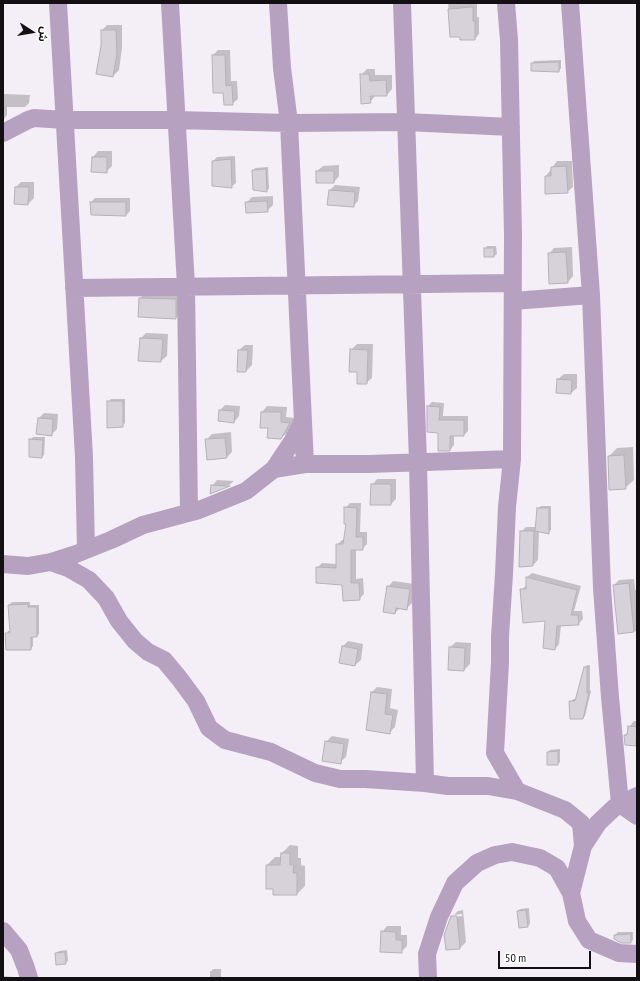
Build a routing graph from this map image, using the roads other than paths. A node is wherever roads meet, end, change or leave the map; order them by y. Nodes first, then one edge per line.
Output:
1 (58, 3) edge
2 (170, 3) edge
3 (278, 3) edge
4 (402, 3) edge
5 (506, 3) edge
6 (570, 3) edge
7 (65, 120) junction
8 (176, 120) junction
9 (406, 122) junction
10 (289, 123) junction
11 (511, 127) junction
12 (3, 133) edge
13 (513, 283) junction
14 (296, 285) junction
15 (411, 285) junction
16 (186, 286) junction
17 (74, 288) junction
18 (591, 295) junction
19 (513, 301) junction
20 (303, 420) junction
21 (512, 459) junction
22 (418, 462) junction
23 (305, 464) junction
24 (274, 469) junction
25 (189, 512) junction
26 (86, 550) junction
27 (51, 562) junction
28 (3, 564) edge
29 (425, 783) junction
30 (517, 791) junction
31 (637, 796) edge
32 (620, 804) junction
33 (637, 816) edge
34 (583, 846) junction
35 (572, 893) junction
36 (3, 932) edge
37 (637, 954) edge
38 (28, 978) edge
39 (428, 978) edge

1 - 7 street
2 - 8 street
3 - 10 street
4 - 9 street
5 - 11 street
6 - 18 street
7 - 8 street
7 - 12 street
7 - 17 street
8 - 10 street
8 - 16 street
9 - 10 street
9 - 11 street
9 - 15 street
10 - 14 street
11 - 13 street
13 - 15 street
13 - 19 street
14 - 15 street
14 - 16 street
14 - 20 street
15 - 22 street
16 - 17 street
16 - 25 street
17 - 26 street
18 - 19 street
18 - 32 street
19 - 21 street
20 - 23 street
20 - 24 street
21 - 22 street
21 - 30 street
22 - 23 street
22 - 29 street
23 - 24 street
24 - 25 street
25 - 26 street
26 - 27 street
27 - 28 street
27 - 29 street
29 - 30 street
30 - 34 street
31 - 32 street
32 - 33 street
32 - 34 street
34 - 35 street
35 - 37 street
35 - 39 street
36 - 38 street

